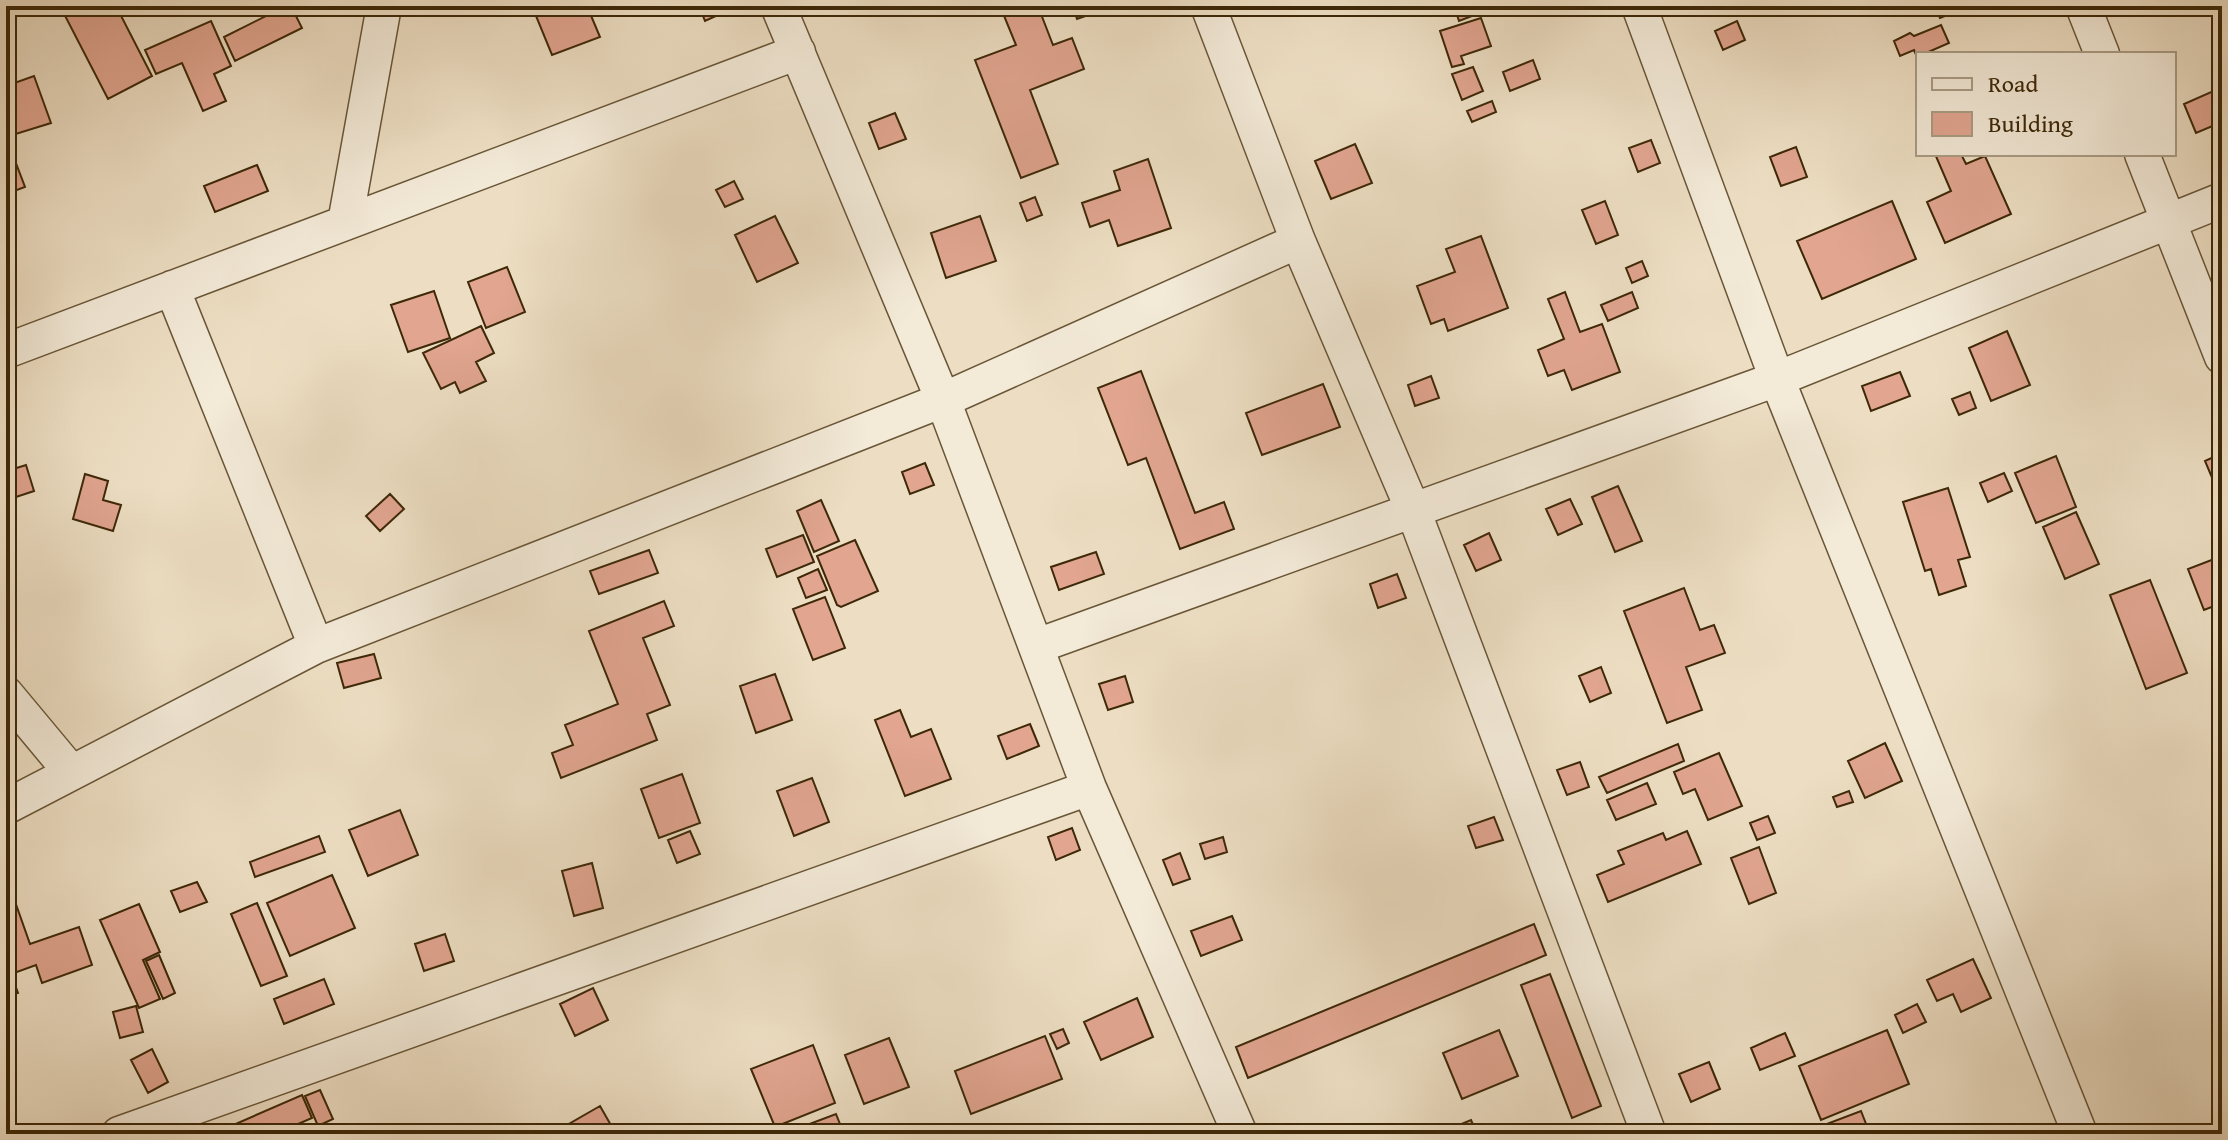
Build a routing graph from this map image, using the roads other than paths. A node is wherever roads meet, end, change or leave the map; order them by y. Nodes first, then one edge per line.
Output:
1 (384, 6) edge
2 (778, 6) edge
3 (1208, 6) edge
4 (1639, 6) edge
5 (2083, 6) edge
6 (798, 52) junction
7 (2101, 52) edge
8 (2143, 156) edge
9 (2222, 200) edge
10 (2169, 221) junction
11 (345, 223) junction
12 (1298, 241) junction
13 (172, 288) junction
14 (6, 351) edge
15 (2222, 357) edge
16 (1777, 379) junction
17 (943, 400) junction
18 (1413, 510) junction
19 (316, 646) junction
20 (1037, 646) junction
21 (6, 694) edge
22 (71, 772) junction
23 (1089, 788) junction
24 (6, 807) edge
25 (119, 1134) edge
26 (1240, 1134) edge
27 (1649, 1134) edge
28 (2080, 1134) edge

1 - 11 street
2 - 6 street
3 - 12 street
4 - 16 street
5 - 7 street
6 - 11 street
6 - 17 street
8 - 10 street
9 - 10 street
10 - 15 street
10 - 16 street
11 - 13 street
12 - 17 street
12 - 18 street
13 - 14 street
13 - 19 street
16 - 18 street
16 - 28 street
17 - 19 street
17 - 20 street
18 - 20 street
18 - 27 street
19 - 22 street
20 - 23 street
21 - 22 street
22 - 24 street
23 - 25 street
23 - 26 street

